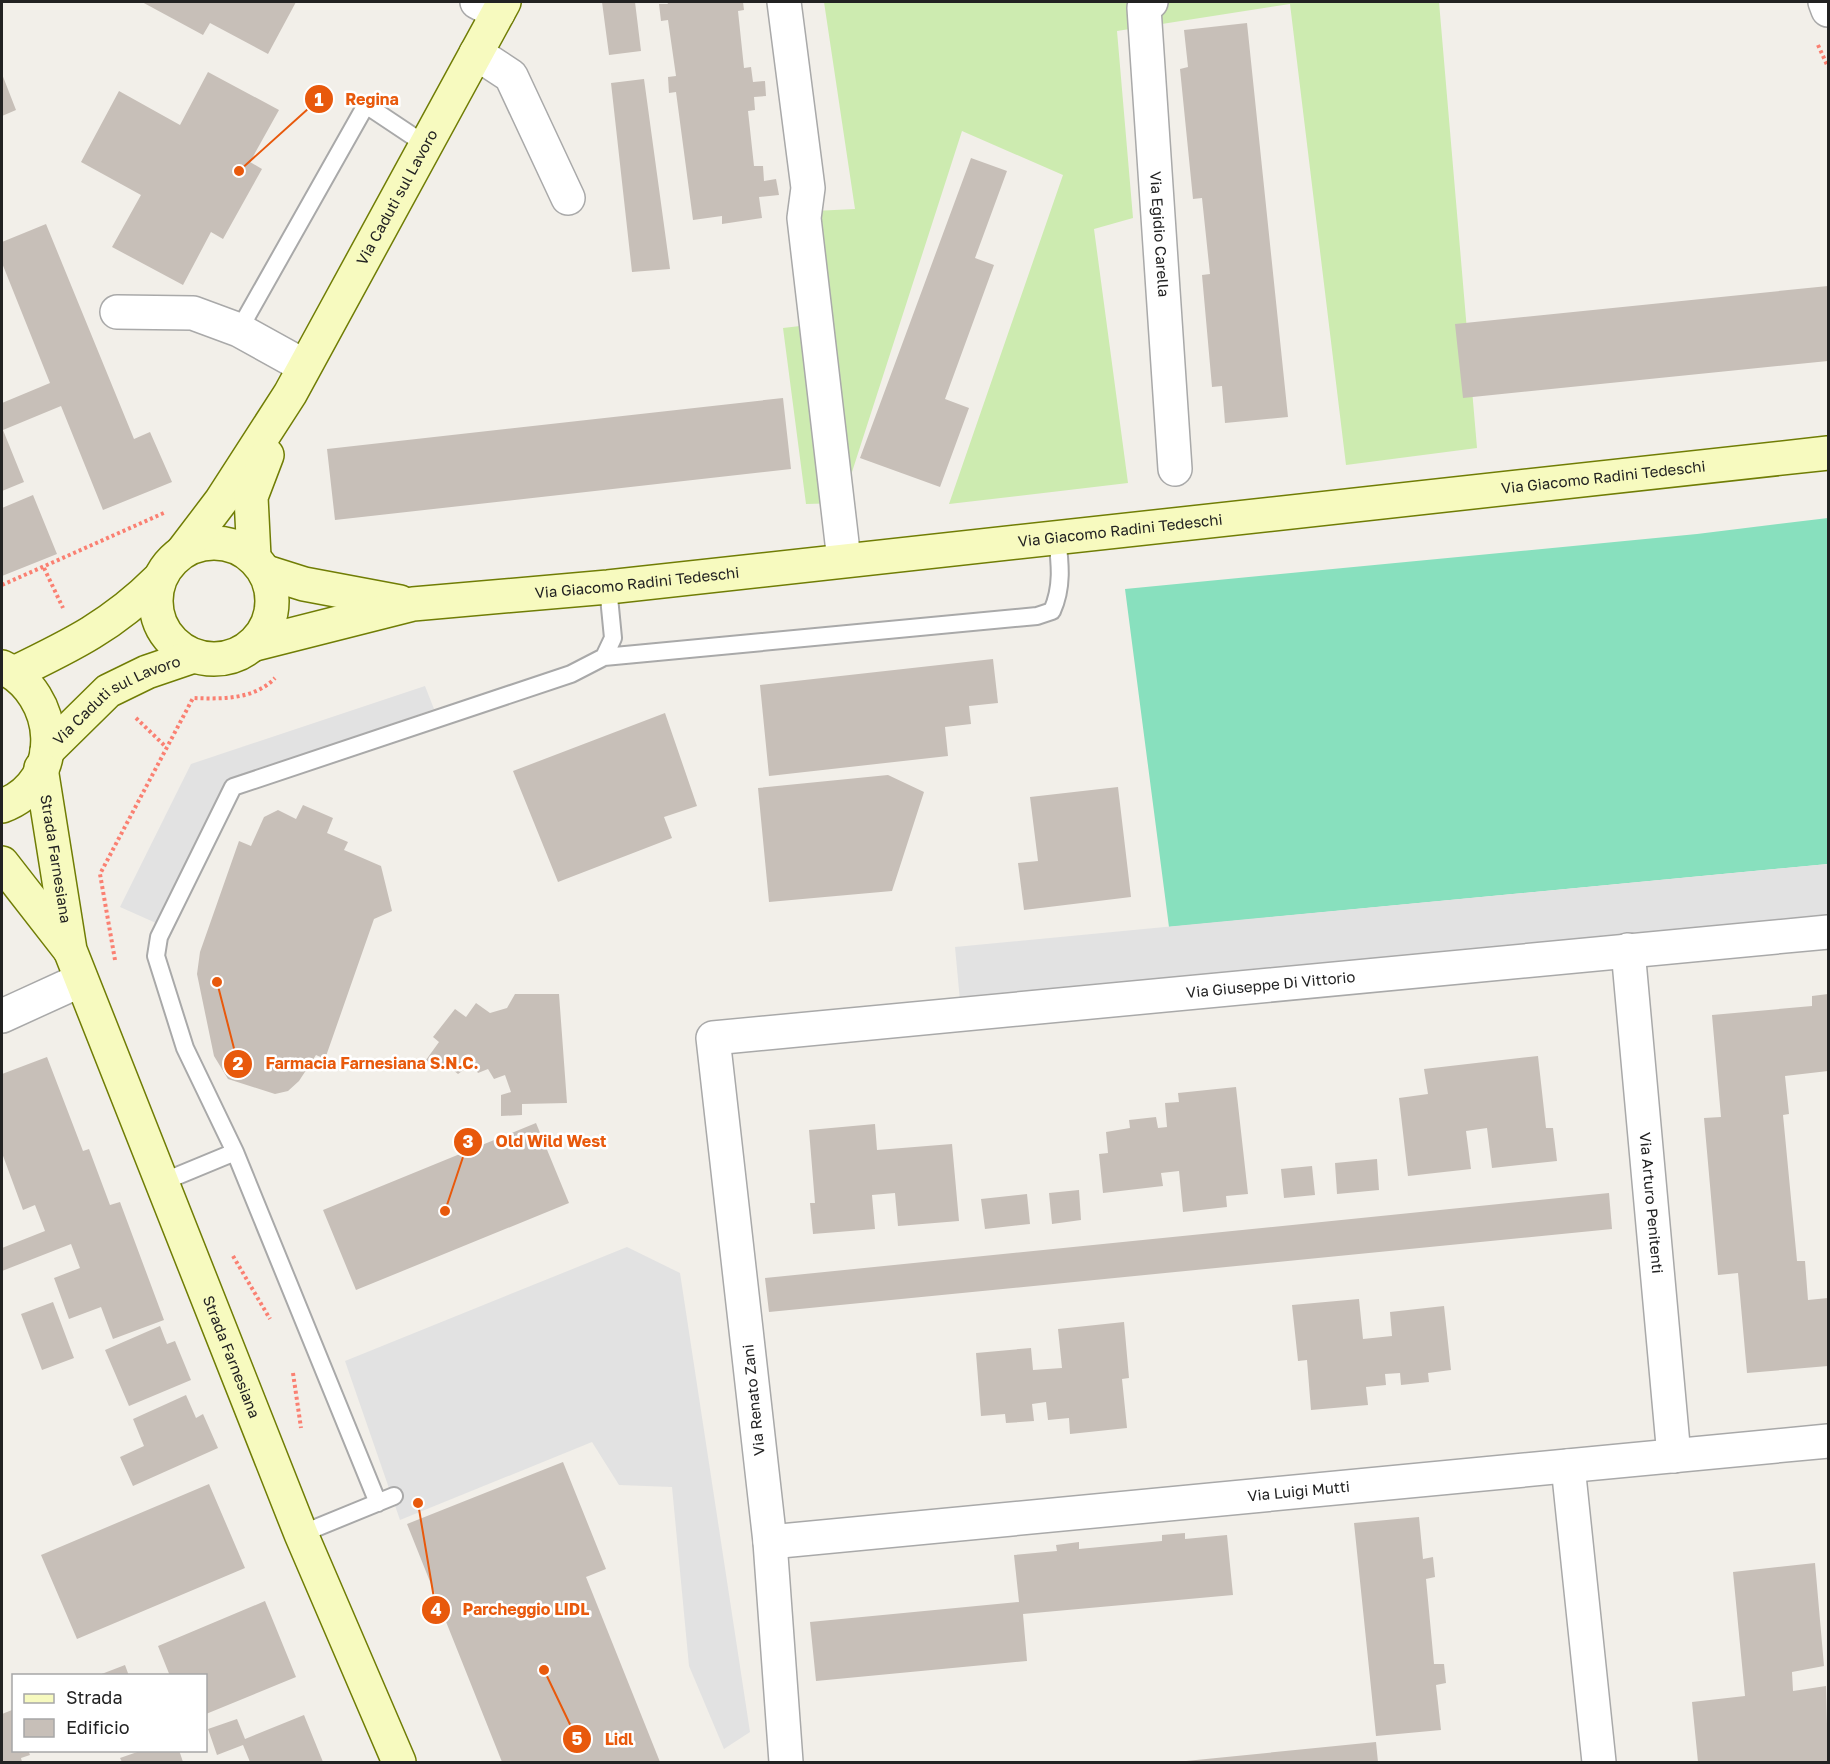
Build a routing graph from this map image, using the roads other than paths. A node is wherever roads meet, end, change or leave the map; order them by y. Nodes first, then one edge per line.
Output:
1 (784, 2) edge
2 (1151, 2) edge
3 (1825, 2) edge
4 (493, 5) edge
5 (1828, 10) edge
6 (476, 53) junction
7 (426, 145) junction
8 (568, 198) dead end
9 (117, 312) dead end
10 (239, 330) junction
11 (297, 380) junction
12 (1828, 453) edge
13 (1175, 469) dead end
14 (1057, 537) junction
15 (183, 551) junction
16 (844, 560) junction
17 (260, 564) junction
18 (159, 579) junction
19 (608, 587) junction
20 (413, 604) junction
21 (255, 644) junction
22 (194, 656) junction
23 (604, 657) junction
24 (8, 670) edge
25 (44, 759) junction
26 (2, 806) edge
27 (2, 863) edge
28 (1828, 932) edge
29 (1628, 950) junction
30 (75, 965) junction
31 (2, 1016) edge
32 (713, 1038) joint
33 (235, 1152) junction
34 (160, 1183) junction
35 (1828, 1441) edge
36 (1674, 1456) junction
37 (1568, 1466) junction
38 (394, 1496) dead end
39 (378, 1503) junction
40 (301, 1534) junction
41 (770, 1542) junction
42 (399, 1762) edge
43 (786, 1762) edge
44 (1599, 1762) edge

1 - 16 street
2 - 13 street, Via Egidio Carella
3 - 5 street
4 - 6 main road, Via Caduti sul Lavoro
6 - 7 main road, Via Caduti sul Lavoro
6 - 8 street
7 - 10 lane
7 - 11 main road, Via Caduti sul Lavoro
9 - 10 street
10 - 11 street
11 - 15 main road, Via Caduti sul Lavoro
11 - 17 main road, Via Caduti sul Lavoro
12 - 14 main road, Via Giacomo Radini Tedeschi
14 - 16 main road, Via Giacomo Radini Tedeschi
14 - 23 lane
15 - 17 main road
15 - 18 main road
16 - 19 main road, Via Giacomo Radini Tedeschi
17 - 20 main road, Via Giacomo Radini Tedeschi
17 - 21 main road
18 - 22 main road
18 - 24 main road
19 - 20 main road, Via Giacomo Radini Tedeschi
19 - 23 lane
20 - 21 main road, Via Giacomo Radini Tedeschi
21 - 22 main road
22 - 25 main road, Via Caduti sul Lavoro
23 - 33 lane
24 - 25 main road, Strada Farnesiana
25 - 26 main road, Via Caduti sul Lavoro
25 - 30 main road, Strada Farnesiana
27 - 30 main road, Strada Farnesiana
28 - 29 street, Via Giuseppe Di Vittorio
29 - 32 street, Via Giuseppe Di Vittorio
29 - 36 street, Via Arturo Penitenti
30 - 31 street
30 - 34 main road, Strada Farnesiana
32 - 41 street, Via Renato Zani
33 - 34 lane
33 - 39 lane
34 - 40 main road, Strada Farnesiana
35 - 36 street, Via Luigi Mutti
36 - 37 street, Via Luigi Mutti
37 - 41 street, Via Luigi Mutti
37 - 44 street
38 - 39 lane
39 - 40 lane
40 - 42 main road, Strada Farnesiana
41 - 43 street, Via Renato Zani

